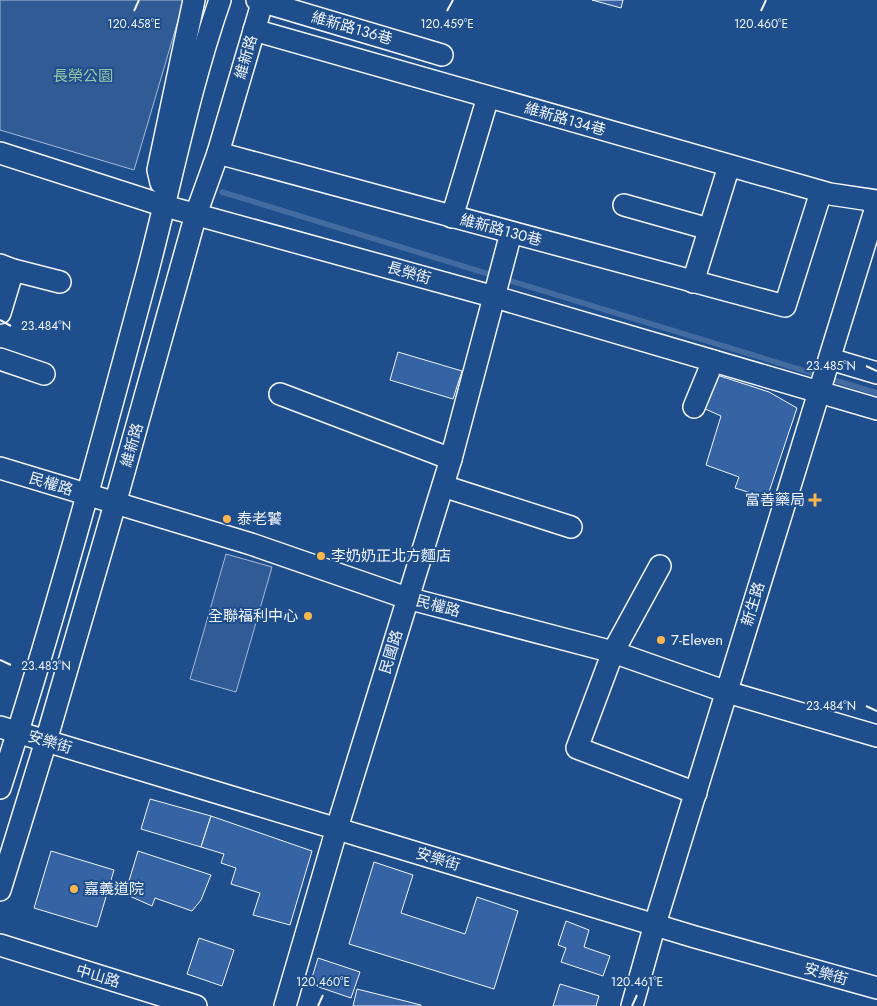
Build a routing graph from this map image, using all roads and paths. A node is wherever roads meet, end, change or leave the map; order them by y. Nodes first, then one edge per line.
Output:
1 (194, 0) edge
2 (220, 0) edge
3 (261, 1) edge
4 (254, 30) junction
5 (442, 55) dead end
6 (488, 97) junction
7 (0, 153) edge
8 (218, 153) junction
9 (729, 166) junction
10 (821, 192) junction
11 (877, 202) edge
12 (624, 205) dead end
13 (164, 206) junction
14 (196, 214) junction
15 (452, 217) junction
16 (709, 229) junction
17 (511, 233) junction
18 (6, 268) edge
19 (60, 282) dead end
20 (693, 282) junction
21 (495, 297) junction
22 (0, 313) edge
23 (0, 359) edge
24 (713, 361) junction
25 (877, 373) edge
26 (44, 374) dead end
27 (824, 376) junction
28 (280, 394) dead end
29 (694, 407) dead end
30 (877, 409) edge
31 (451, 459) junction
32 (0, 468) edge
33 (443, 486) junction
34 (88, 495) junction
35 (115, 504) junction
36 (571, 527) dead end
37 (660, 566) dead end
38 (408, 598) junction
39 (613, 652) junction
40 (727, 692) junction
41 (9, 730) edge
42 (877, 736) edge
43 (46, 741) junction
44 (0, 788) edge
45 (696, 793) junction
46 (337, 828) junction
47 (0, 890) edge
48 (655, 924) junction
49 (0, 946) edge
50 (877, 988) edge
51 (196, 1006) edge
52 (285, 1006) edge
53 (632, 1006) edge

1 - 13 street
2 - 13 street, 維新路
3 - 4 street, 維新路
3 - 5 street, 維新路136巷
4 - 6 street, 維新路134巷
4 - 8 street, 維新路
6 - 9 street, 維新路134巷
6 - 15 street
7 - 13 street, 長榮街
8 - 14 street, 維新路
8 - 15 street, 維新路130巷
9 - 10 street, 維新路134巷
9 - 16 street
10 - 11 street, 維新路134巷
10 - 20 street, 維新路130巷
11 - 27 street, 新生路
12 - 16 street
13 - 14 street, 長榮街
13 - 34 street, 維新路
14 - 21 street, 長榮街
14 - 35 street, 維新路
15 - 17 street, 維新路130巷
16 - 20 street
17 - 20 street, 維新路130巷
17 - 21 street, 民國路
18 - 19 street
18 - 22 street
21 - 24 street, 長榮街
21 - 31 street, 民國路
23 - 26 street
24 - 27 street, 長榮街
24 - 29 street
25 - 27 street
27 - 30 street
27 - 40 street, 新生路
28 - 31 street
31 - 33 street, 民國路
32 - 34 street, 民權路
33 - 36 street
33 - 38 street, 民國路
34 - 35 street, 民權路
34 - 41 street, 維新路
35 - 38 street, 民權路
35 - 43 street, 維新路
37 - 39 street
38 - 39 street, 民權路
38 - 46 street, 民國路
39 - 40 street, 民權路
39 - 45 street
40 - 42 street, 民權路
40 - 45 street, 新生路
41 - 43 street, 安樂街
41 - 44 street, 維新路
43 - 46 street, 安樂街
43 - 47 street, 維新路
45 - 48 street, 新生路
46 - 48 street, 安樂街
46 - 52 street, 民國路
48 - 50 street, 安樂街
48 - 53 street, 新生路
49 - 51 street, 中山路

